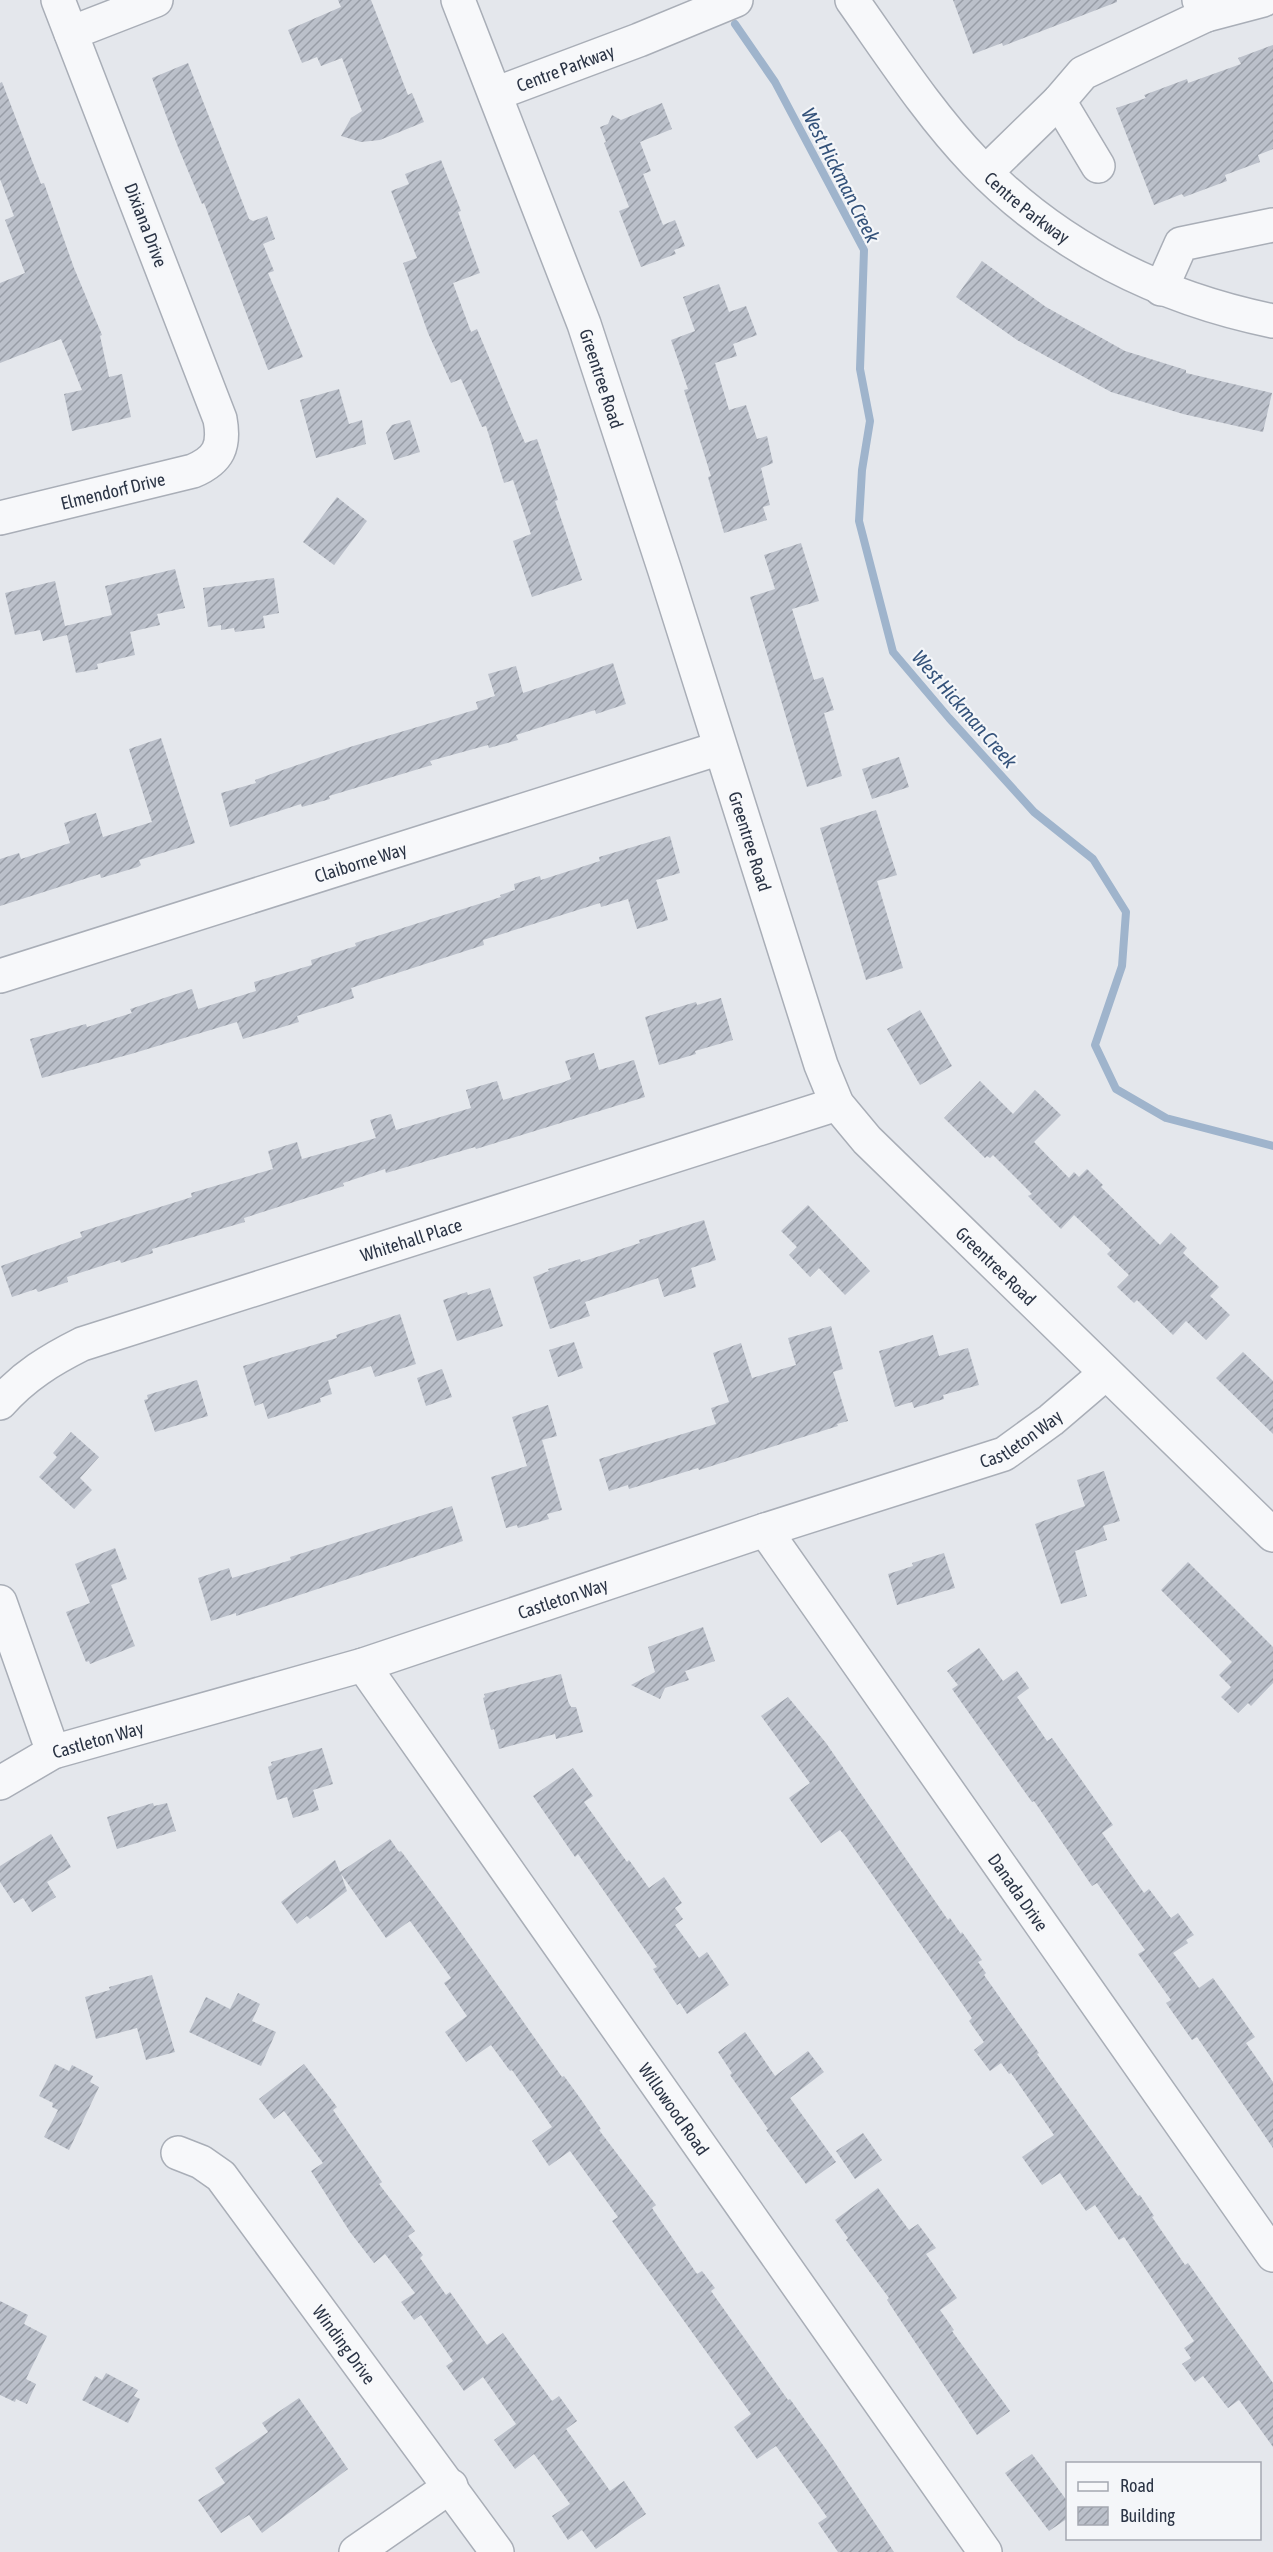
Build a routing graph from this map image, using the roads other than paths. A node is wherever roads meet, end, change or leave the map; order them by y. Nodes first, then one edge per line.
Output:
1 (58, 0) edge
2 (156, 0) edge
3 (458, 0) edge
4 (736, 0) edge
5 (852, 0) edge
6 (1263, 0) edge
7 (1202, 8) edge
8 (71, 33) junction
9 (495, 94) junction
10 (1059, 101) junction
11 (1098, 166) dead end
12 (986, 172) junction
13 (1273, 225) edge
14 (1161, 289) junction
15 (1273, 321) edge
16 (218, 452) joint
17 (0, 518) edge
18 (720, 748) junction
19 (0, 976) edge
20 (837, 1104) junction
21 (1106, 1373) junction
22 (0, 1403) edge
23 (765, 1530) junction
24 (1273, 1535) edge
25 (0, 1602) edge
26 (363, 1665) junction
27 (53, 1752) junction
28 (0, 1783) edge
29 (178, 2152) dead end
30 (1273, 2255) edge
31 (451, 2486) junction
32 (356, 2552) edge
33 (497, 2552) edge
34 (985, 2552) edge

1 - 8 street, Dixiana Drive
2 - 8 street
3 - 9 street, Greentree Road
4 - 9 street, Centre Parkway
5 - 12 street, Centre Parkway
6 - 7 street
7 - 10 street
8 - 16 street, Dixiana Drive
9 - 18 street, Greentree Road
10 - 11 street
10 - 12 street
12 - 14 street, Centre Parkway
13 - 14 street
14 - 15 street, Centre Parkway
16 - 17 street, Elmendorf Drive
18 - 19 street, Claiborne Way
18 - 20 street, Greentree Road
20 - 21 street, Greentree Road
20 - 22 street, Whitehall Place
21 - 23 street, Castleton Way
21 - 24 street, Greentree Road
23 - 26 street, Castleton Way
23 - 30 street, Danada Drive
25 - 27 street
26 - 27 street, Castleton Way
26 - 34 street, Willowood Road
27 - 28 street, Castleton Way
29 - 31 street, Winding Drive
31 - 32 street
31 - 33 street, Winding Drive

